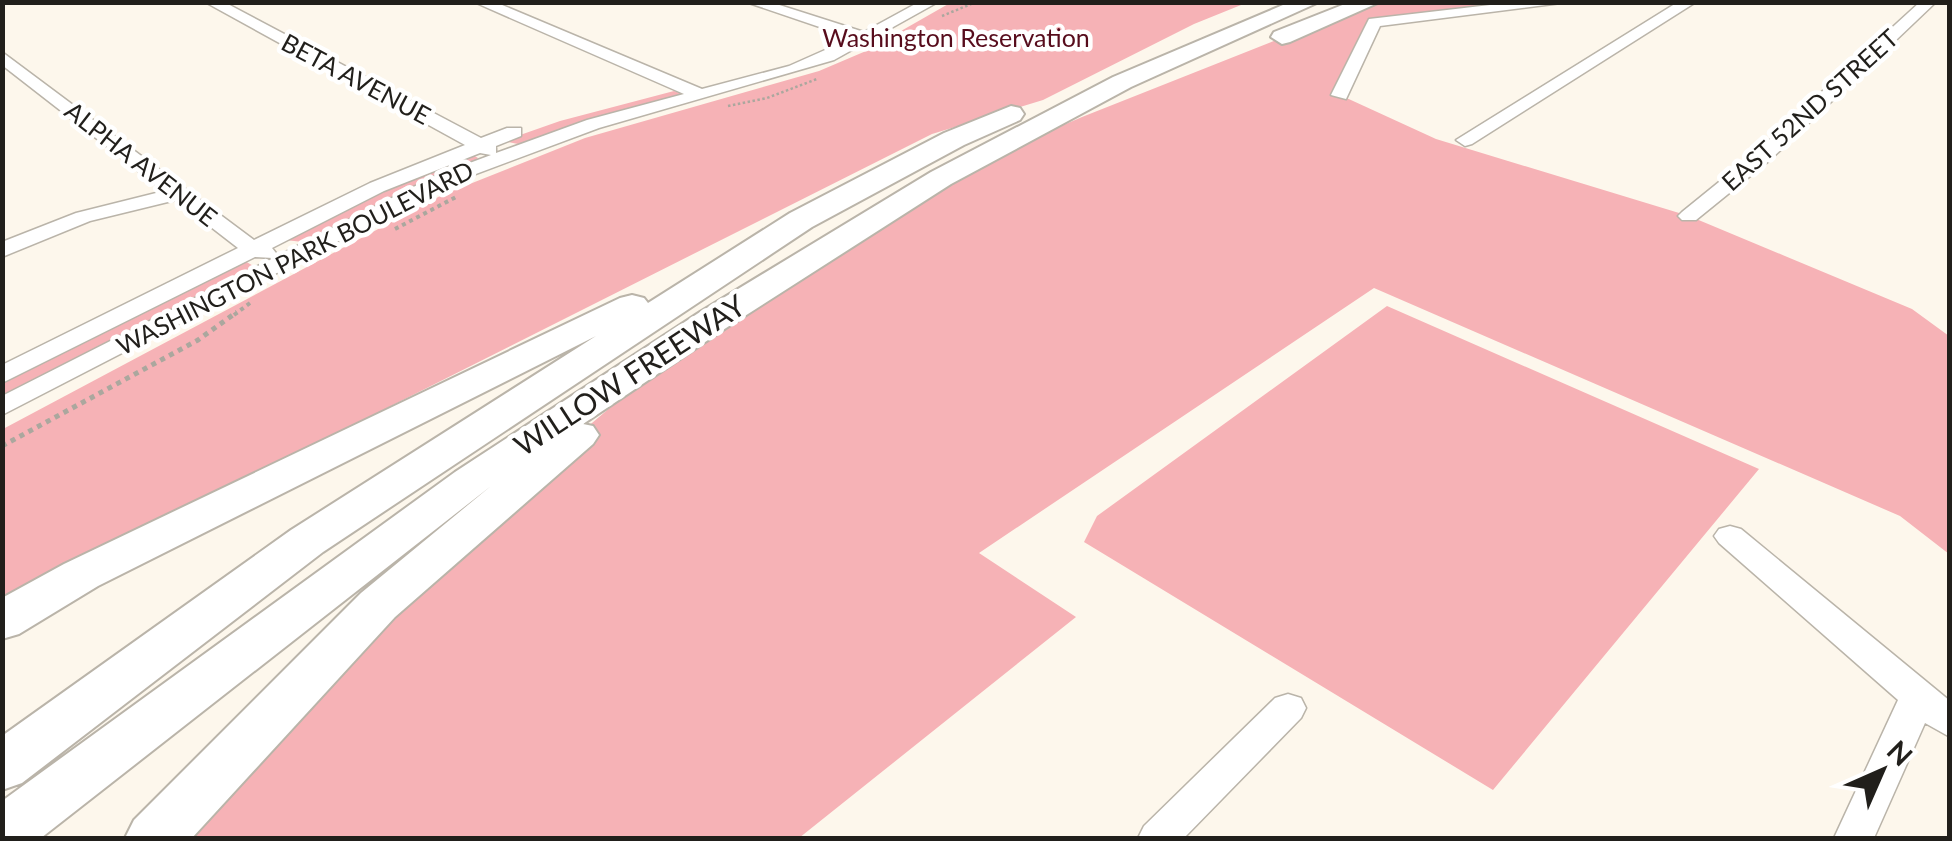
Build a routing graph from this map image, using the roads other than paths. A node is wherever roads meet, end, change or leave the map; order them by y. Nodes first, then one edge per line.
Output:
1 (212, 2) edge
2 (481, 2) edge
3 (753, 2) edge
4 (1272, 2) edge
5 (1309, 2) edge
6 (1370, 2) edge
7 (1562, 2) edge
8 (1929, 2) edge
9 (1655, 5) edge
10 (1683, 6) edge
11 (934, 10) edge
12 (874, 11) dead end
13 (840, 30) junction
14 (865, 37) junction
15 (2, 58) edge
16 (682, 84) junction
17 (702, 94) junction
18 (1340, 95) dead end
19 (1465, 140) dead end
20 (478, 144) junction
21 (500, 156) junction
22 (942, 178) junction
23 (179, 193) junction
24 (1690, 216) dead end
25 (801, 220) junction
26 (251, 248) junction
27 (2, 250) edge
28 (286, 258) junction
29 (713, 320) junction
30 (2, 375) edge
31 (2, 407) edge
32 (1730, 536) dead end
33 (2, 621) edge
34 (1918, 696) junction
35 (1288, 708) dead end
36 (1950, 722) edge
37 (2, 767) edge
38 (2, 835) edge
39 (155, 838) edge
40 (1158, 838) edge
41 (1854, 838) edge

1 - 20 street, BETA AVENUE
2 - 16 street
3 - 13 street
4 - 25 highway, WILLOW FREEWAY
5 - 22 highway, WILLOW FREEWAY
6 - 22 highway
7 - 18 street
8 - 24 street, EAST 52ND STREET
9 - 10 street
10 - 19 street
11 - 14 street, WASHINGTON PARK BOULEVARD
12 - 13 street, WASHINGTON PARK BOULEVARD
13 - 14 street
13 - 16 street, WASHINGTON PARK BOULEVARD
14 - 17 street, WASHINGTON PARK BOULEVARD
15 - 23 street, ALPHA AVENUE
16 - 17 street
16 - 20 street, WASHINGTON PARK BOULEVARD
17 - 21 street, WASHINGTON PARK BOULEVARD
20 - 21 street, BETA AVENUE
20 - 26 street, WASHINGTON PARK BOULEVARD
21 - 28 street, WASHINGTON PARK BOULEVARD
22 - 29 highway, WILLOW FREEWAY
23 - 26 street, ALPHA AVENUE
23 - 27 street
25 - 33 highway
25 - 37 highway, WILLOW FREEWAY
26 - 28 street, ALPHA AVENUE
26 - 30 street, WASHINGTON PARK BOULEVARD
28 - 31 street, WASHINGTON PARK BOULEVARD
29 - 38 highway, WILLOW FREEWAY
29 - 39 highway
32 - 34 street
34 - 36 street
34 - 41 street
35 - 40 street

